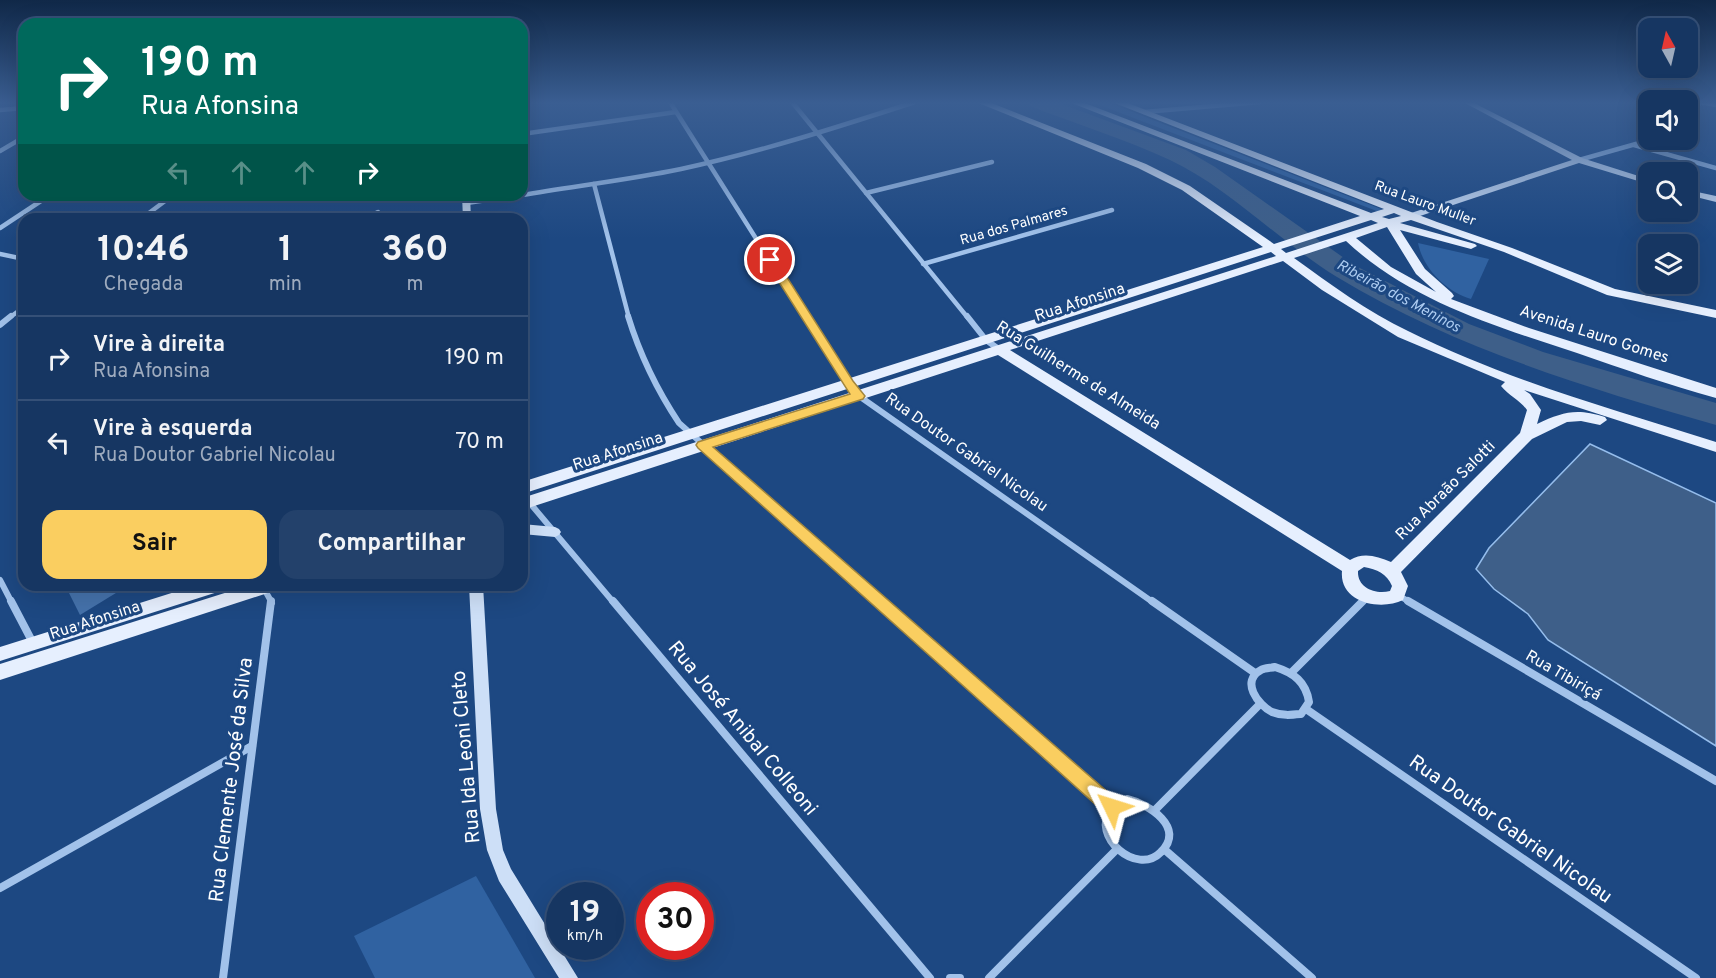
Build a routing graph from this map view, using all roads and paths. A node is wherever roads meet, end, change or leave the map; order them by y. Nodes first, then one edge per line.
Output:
1 (699, 148) edge
2 (762, 148) edge
3 (829, 148) edge
4 (1096, 148) edge
5 (1195, 148) edge
6 (1232, 148) edge
7 (1556, 148) edge
8 (1624, 148) edge
9 (1643, 148) edge
10 (1580, 160) junction
11 (708, 162) junction
12 (992, 162) dead end
13 (1716, 168) edge
14 (1638, 179) edge
15 (594, 184) junction
16 (866, 193) junction
17 (1315, 193) junction
18 (528, 194) edge
19 (1698, 195) edge
20 (1716, 199) edge
21 (41, 201) edge
22 (165, 201) edge
23 (1394, 209) junction
24 (1112, 210) dead end
25 (23, 213) edge
26 (149, 213) edge
27 (18, 216) edge
28 (1411, 216) junction
29 (1375, 217) junction
30 (1391, 224) junction
31 (0, 228) edge
32 (1346, 232) junction
33 (1271, 249) junction
34 (1284, 251) junction
35 (0, 254) edge
36 (18, 258) edge
37 (923, 264) junction
38 (1589, 284) junction
39 (1462, 309) junction
40 (18, 312) edge
41 (1716, 314) edge
42 (0, 325) edge
43 (986, 340) junction
44 (1000, 350) junction
45 (1478, 368) junction
46 (848, 384) junction
47 (1716, 393) edge
48 (858, 396) junction
49 (689, 435) junction
50 (1527, 435) junction
51 (703, 445) junction
52 (1716, 447) edge
53 (1716, 458) edge
54 (528, 496) edge
55 (528, 497) edge
56 (528, 502) edge
57 (528, 530) edge
58 (555, 532) junction
59 (1350, 568) junction
60 (1392, 571) junction
61 (0, 580) edge
62 (199, 591) edge
63 (250, 591) edge
64 (267, 591) edge
65 (476, 591) edge
66 (1397, 595) junction
67 (1367, 596) junction
68 (33, 644) junction
69 (0, 654) edge
70 (0, 672) edge
71 (1255, 673) junction
72 (1291, 673) junction
73 (1260, 704) junction
74 (1306, 709) junction
75 (252, 746) junction
76 (1716, 782) edge
77 (1112, 807) junction
78 (1156, 809) junction
79 (1117, 849) junction
80 (1165, 850) junction
81 (0, 888) edge
82 (224, 978) edge
83 (569, 978) edge
84 (930, 978) edge
85 (950, 978) edge
86 (960, 978) edge
87 (989, 978) edge
88 (1312, 978) edge
89 (1696, 978) edge

1 - 11 street, Rua Doutor Gabriel Nicolau
2 - 11 street
3 - 16 street, Rua Guilherme de Almeida
4 - 33 main road
5 - 17 main road, Rua Lauro Muller
6 - 23 main road, Rua Lauro Muller
7 - 10 street
8 - 10 street, Rua Afonsina
9 - 13 street
10 - 14 street
10 - 28 street, Rua Afonsina
11 - 15 street
11 - 46 street, Rua Doutor Gabriel Nicolau
12 - 16 street
15 - 18 street
15 - 49 street
16 - 37 street, Rua Guilherme de Almeida
17 - 29 main road, Rua Lauro Muller
17 - 32 main road, Avenida Lauro Gomes
19 - 20 street
21 - 25 street
22 - 26 street
23 - 28 main road, Rua Lauro Muller
23 - 29 main road, Rua Afonsina
24 - 37 street, Rua dos Palmares
27 - 31 street
28 - 30 main road, Rua Afonsina
28 - 38 main road, Rua Lauro Muller
29 - 30 main road, Rua Lauro Muller
29 - 32 main road, Rua Afonsina
30 - 32 main road, Rua Afonsina
30 - 38 main road, Rua Lauro Muller
30 - 39 main road, Avenida Lauro Gomes
32 - 34 main road, Rua Afonsina
32 - 34 main road, Rua Afonsina
32 - 39 main road, Avenida Lauro Gomes
33 - 34 main road
33 - 43 main road, Rua Afonsina
34 - 44 main road, Rua Afonsina
34 - 45 main road
35 - 36 street
37 - 43 street, Rua Guilherme de Almeida
38 - 41 main road, Rua Lauro Muller
39 - 47 main road, Avenida Lauro Gomes
40 - 42 street
43 - 44 street, Rua Guilherme de Almeida
43 - 46 main road, Rua Afonsina
44 - 48 main road, Rua Afonsina
44 - 59 main road, Rua Guilherme de Almeida
45 - 50 main road
45 - 52 main road
46 - 48 street, Rua Doutor Gabriel Nicolau
46 - 49 main road, Rua Afonsina
48 - 51 main road, Rua Afonsina
48 - 71 street, Rua Doutor Gabriel Nicolau
49 - 51 street
49 - 54 main road, Rua Afonsina
50 - 53 main road
50 - 60 main road, Rua Abraão Salotti
51 - 55 main road, Rua Afonsina
51 - 77 street
56 - 58 street, Rua José Anibal Colleoni
57 - 58 street
58 - 84 street, Rua José Anibal Colleoni
59 - 60 main road
59 - 67 main road
60 - 66 main road
61 - 68 street
62 - 68 main road, Rua Afonsina
63 - 70 main road, Rua Afonsina
64 - 75 street, Rua Clemente José da Silva
65 - 83 street, Rua Ida Leoni Cleto
66 - 67 main road
66 - 76 street, Rua Tibiriçá
67 - 72 street
68 - 69 main road, Rua Afonsina
71 - 72 street
71 - 73 street
72 - 74 street
73 - 74 street
73 - 78 street
74 - 89 street, Rua Doutor Gabriel Nicolau
75 - 81 street
75 - 82 street, Rua Clemente José da Silva
77 - 78 street
77 - 79 street
78 - 80 street
79 - 80 street
79 - 87 street
80 - 88 street
85 - 86 street

